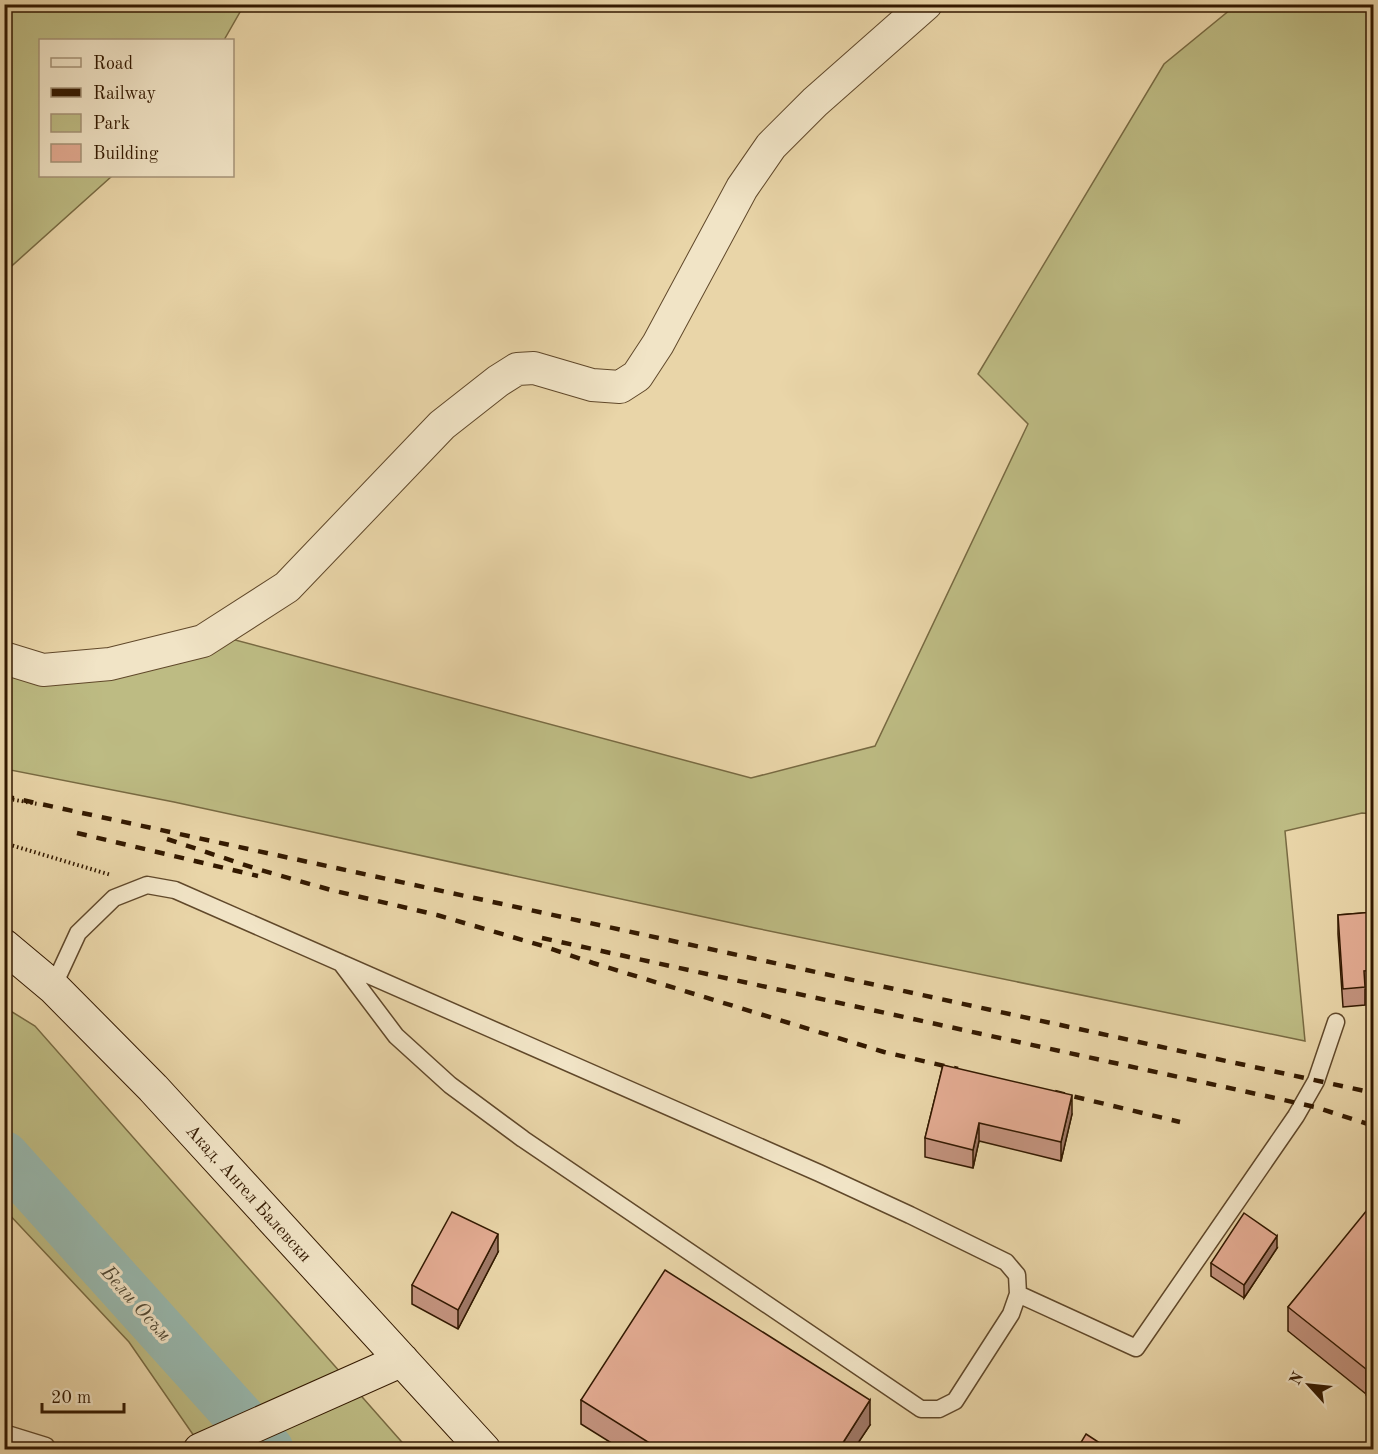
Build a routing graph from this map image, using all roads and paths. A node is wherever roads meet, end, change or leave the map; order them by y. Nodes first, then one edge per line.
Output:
1 (926, 4) edge
2 (4, 658) edge
3 (4, 798) edge
4 (38, 804) dead end
5 (4, 843) edge
6 (147, 885) junction
7 (4, 946) edge
8 (341, 963) junction
9 (53, 987) junction
10 (1336, 1022) dead end
11 (1018, 1294) junction
12 (402, 1360) junction
13 (4, 1433) edge
14 (45, 1446) dead end
15 (200, 1449) edge
16 (484, 1449) edge

1 - 2 street
3 - 4 path
5 - 6 path
6 - 8 lane
6 - 9 lane
7 - 9 street, Акад. Ангел Балевски
8 - 11 lane
8 - 11 lane
9 - 12 street, Акад. Ангел Балевски
10 - 11 lane
12 - 15 street
12 - 16 street, Акад. Ангел Балевски
13 - 14 lane

